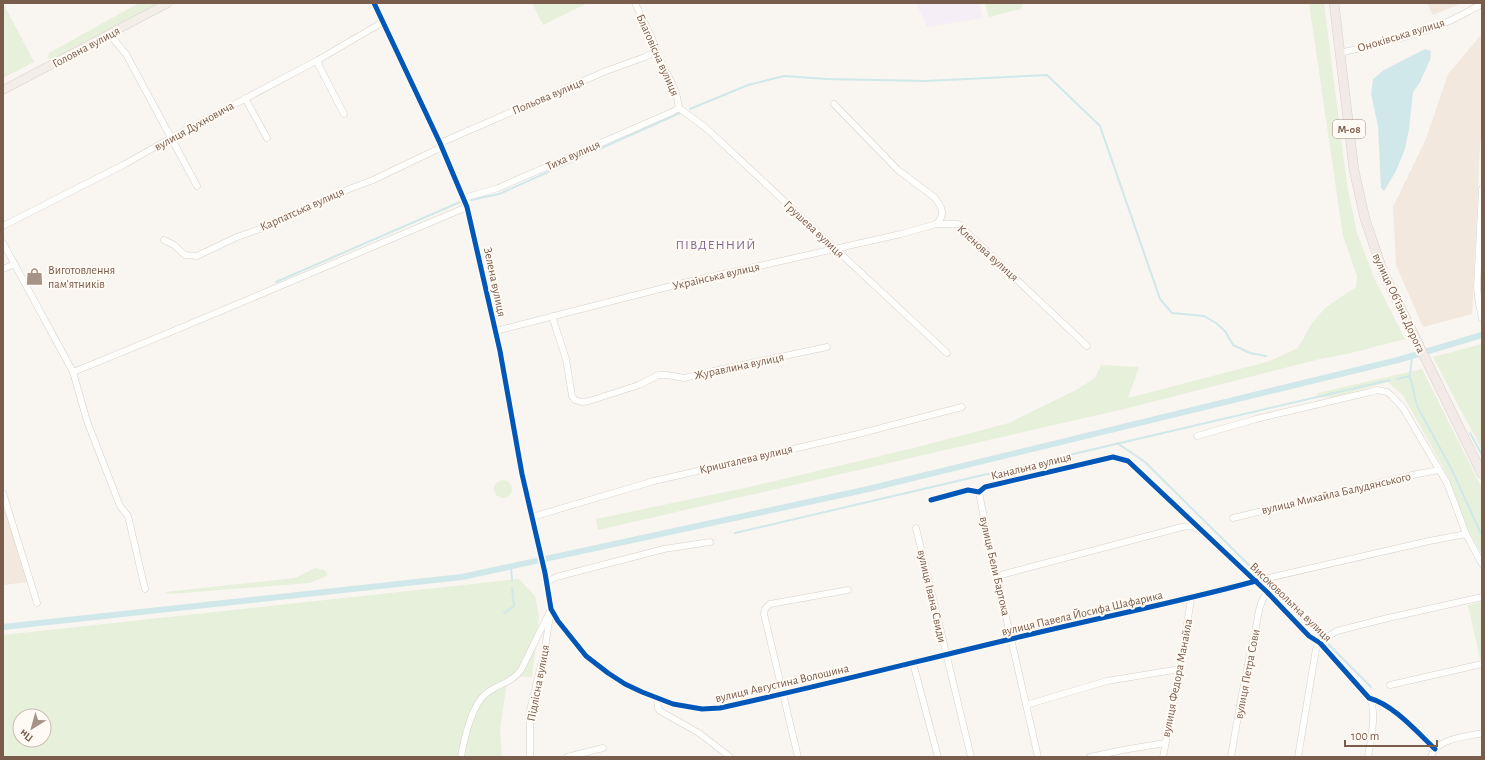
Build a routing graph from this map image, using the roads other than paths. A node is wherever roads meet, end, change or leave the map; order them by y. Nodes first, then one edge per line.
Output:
1 (168, 3) edge
2 (374, 3) edge
3 (635, 3) edge
4 (1334, 3) edge
5 (1482, 4) edge
6 (383, 22) junction
7 (110, 35) junction
8 (656, 51) junction
9 (1340, 53) junction
10 (318, 60) junction
11 (3, 90) edge
12 (245, 98) junction
13 (834, 104) dead end
14 (679, 108) junction
15 (344, 114) dead end
16 (171, 138) junction
17 (267, 138) dead end
18 (441, 145) junction
19 (197, 186) dead end
20 (1482, 189) edge
21 (1482, 195) edge
22 (464, 198) junction
23 (467, 207) junction
24 (1481, 222) edge
25 (936, 224) junction
26 (3, 226) edge
27 (164, 240) dead end
28 (3, 243) edge
29 (835, 248) junction
30 (15, 264) junction
31 (3, 269) edge
32 (552, 316) junction
33 (1482, 316) edge
34 (496, 331) junction
35 (1087, 346) dead end
36 (827, 347) dead end
37 (947, 353) dead end
38 (73, 372) junction
39 (962, 408) dead end
40 (1197, 436) dead end
41 (1113, 457) joint
42 (1439, 470) junction
43 (1482, 474) edge
44 (979, 492) junction
45 (3, 493) edge
46 (931, 500) dead end
47 (532, 517) junction
48 (1233, 518) dead end
49 (916, 528) dead end
50 (1201, 529) junction
51 (1466, 534) junction
52 (710, 542) dead end
53 (1482, 564) edge
54 (997, 576) junction
55 (547, 582) junction
56 (1258, 583) junction
57 (145, 589) dead end
58 (848, 590) dead end
59 (1266, 592) junction
60 (1482, 597) edge
61 (1191, 599) junction
62 (37, 603) dead end
63 (551, 609) junction
64 (1011, 639) junction
65 (1320, 643) junction
66 (946, 656) junction
67 (913, 663) junction
68 (1482, 664) edge
69 (1180, 669) junction
70 (1390, 685) dead end
71 (783, 694) junction
72 (657, 698) junction
73 (1369, 698) junction
74 (1026, 704) junction
75 (1482, 733) edge
76 (1165, 743) junction
77 (603, 748) dead end
78 (1435, 749) junction
79 (461, 757) edge
80 (530, 757) edge
81 (567, 757) edge
82 (730, 757) edge
83 (798, 757) edge
84 (938, 757) edge
85 (971, 757) edge
86 (1038, 757) edge
87 (1090, 757) edge
88 (1163, 757) edge
89 (1231, 757) edge
90 (1298, 757) edge
91 (1368, 757) edge
92 (1431, 757) edge

1 - 7 main road, Головна вулиця
2 - 6 street, Зелена вулиця
3 - 8 street, Благовісна вулиця
4 - 9 highway, вулиця Обʼїзна Дорога / М-08
5 - 9 street, Оноківська вулиця
6 - 10 street, вулиця Духновича
6 - 18 street, Зелена вулиця
7 - 11 main road, Головна вулиця
7 - 16 street
8 - 14 street, Благовісна вулиця
8 - 18 street, Польова вулиця
9 - 43 highway, вулиця Обʼїзна Дорога / М-08
10 - 12 street, вулиця Духновича
10 - 15 street
12 - 16 street, вулиця Духновича
12 - 17 street
13 - 25 street
14 - 22 street, Тиха вулиця
14 - 29 street, Грушева вулиця
16 - 19 street
16 - 26 street, вулиця Духновича
18 - 22 street, Зелена вулиця
18 - 27 street, Карпатська вулиця
20 - 21 street
21 - 24 street
22 - 23 street, Зелена вулиця
23 - 34 street, Зелена вулиця
23 - 38 street
24 - 33 street
25 - 29 street, Українська вулиця
25 - 35 street, Кленова вулиця
28 - 30 street
29 - 32 street, Українська вулиця
29 - 37 street, Грушева вулиця
30 - 31 street
30 - 38 street
32 - 34 street, Українська вулиця
32 - 36 street, Журавлина вулиця
34 - 47 street, Зелена вулиця
38 - 57 street
39 - 47 street, Кришталева вулиця
40 - 42 street
41 - 44 street, Канальна вулиця
41 - 50 street, Високовольтна вулиця
42 - 48 street, вулиця Михайла Балудянського
42 - 51 street
44 - 46 street, Канальна вулиця
44 - 54 street, вулиця Бели Бартока
45 - 62 street
47 - 55 street, Зелена вулиця
49 - 66 street, вулиця Івана Свиди
50 - 54 street
50 - 56 street, Високовольтна вулиця
51 - 53 street
51 - 56 street, вулиця Павела Йосифа Шафарика
52 - 55 street
54 - 64 street, вулиця Бели Бартока
55 - 63 street, вулиця Августина Волошина
56 - 59 street, Високовольтна вулиця
56 - 61 street, вулиця Павела Йосифа Шафарика
58 - 71 street
59 - 65 street, Високовольтна вулиця
59 - 89 street, вулиця Петра Сови
60 - 65 street
61 - 64 street, вулиця Павела Йосифа Шафарика
61 - 69 street, вулиця Федора Манайла
63 - 72 street, вулиця Августина Волошина
63 - 79 street
63 - 80 street, Підлісна вулиця
64 - 66 street, вулиця Павела Йосифа Шафарика
64 - 74 street, вулиця Бели Бартока
65 - 73 street, Високовольтна вулиця
65 - 90 street
66 - 67 street, вулиця Павела Йосифа Шафарика
66 - 85 street, вулиця Івана Свиди
67 - 71 street, вулиця Августина Волошина
67 - 84 street
68 - 70 street
69 - 74 street
69 - 76 street, вулиця Федора Манайла
71 - 72 street, вулиця Августина Волошина
71 - 83 street
72 - 82 street
73 - 78 street, Високовольтна вулиця
73 - 91 street
74 - 86 street, вулиця Бели Бартока
75 - 78 street
76 - 87 street
76 - 88 street, вулиця Федора Манайла
77 - 81 street
78 - 92 street

